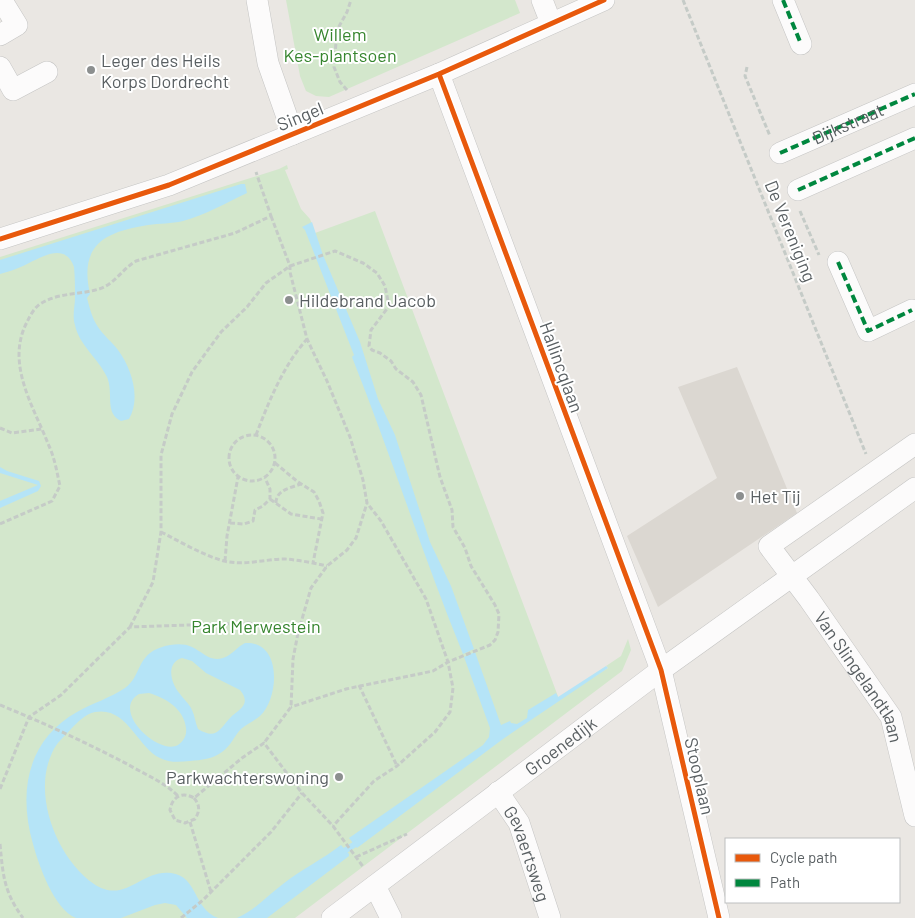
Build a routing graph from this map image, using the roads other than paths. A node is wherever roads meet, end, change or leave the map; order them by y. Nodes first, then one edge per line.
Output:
1 (0, 0) edge
2 (257, 0) edge
3 (542, 0) edge
4 (604, 0) edge
5 (782, 0) edge
6 (551, 23) junction
7 (0, 35) edge
8 (801, 44) dead end
9 (0, 67) edge
10 (47, 72) dead end
11 (439, 74) junction
12 (915, 94) edge
13 (293, 134) junction
14 (915, 138) edge
15 (780, 153) dead end
16 (798, 190) dead end
17 (0, 239) edge
18 (838, 262) dead end
19 (914, 312) edge
20 (915, 444) edge
21 (915, 488) edge
22 (790, 576) junction
23 (660, 670) junction
24 (498, 792) junction
25 (915, 816) edge
26 (375, 886) junction
27 (332, 918) edge
28 (391, 918) edge
29 (550, 918) edge
30 (719, 918) edge

1 - 7 street
2 - 13 street
3 - 6 street
4 - 6 street, Singel
5 - 8 street
6 - 11 street, Singel
9 - 10 street
11 - 13 street, Singel
11 - 23 street, Hallincqlaan
12 - 15 street, Dijkstraat
13 - 17 street, Singel
14 - 16 street
18 - 19 street
20 - 22 street
21 - 22 street, Groenedijk
22 - 23 street, Groenedijk
22 - 25 street, Van Slingelandtlaan
23 - 24 street, Groenedijk
23 - 30 street, Stooplaan
24 - 26 street, Groenedijk
24 - 29 street, Gevaertsweg
26 - 27 street, Groenedijk
26 - 28 street

